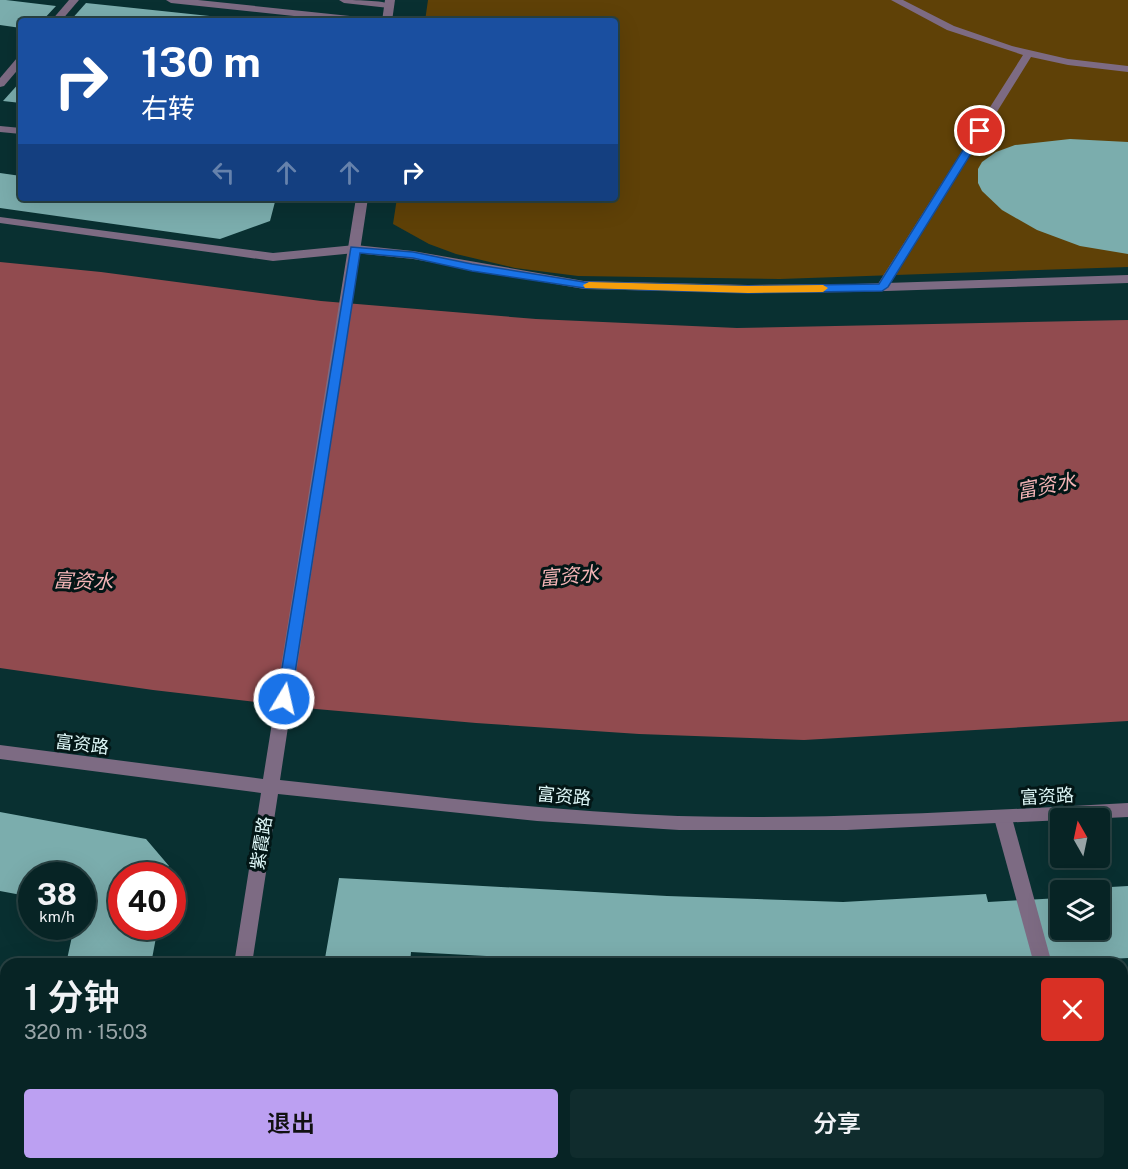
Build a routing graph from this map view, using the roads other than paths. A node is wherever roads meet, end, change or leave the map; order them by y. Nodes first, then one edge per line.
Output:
1 (74, 0) edge
2 (171, 0) edge
3 (344, 0) edge
4 (896, 0) edge
5 (389, 2) edge
6 (59, 18) edge
7 (341, 18) edge
8 (387, 18) edge
9 (1029, 53) junction
10 (18, 63) edge
11 (1128, 69) edge
12 (0, 84) edge
13 (0, 129) edge
14 (18, 131) edge
15 (362, 201) edge
16 (0, 220) edge
17 (355, 249) junction
18 (1128, 279) edge
19 (882, 287) junction
20 (0, 752) edge
21 (270, 787) junction
22 (1128, 810) edge
23 (1003, 818) junction
24 (244, 958) edge
25 (1041, 958) edge

1 - 6 street
2 - 7 street
3 - 5 street
4 - 9 street
5 - 8 street
9 - 11 street
9 - 19 street
10 - 12 street
13 - 14 street
15 - 17 street, 紫霞路
16 - 17 street
17 - 19 street
17 - 21 street, 紫霞路
18 - 19 street
20 - 21 street, 富资路
21 - 23 street, 富资路
21 - 24 street, 紫霞路
22 - 23 street, 富资路
23 - 25 street

